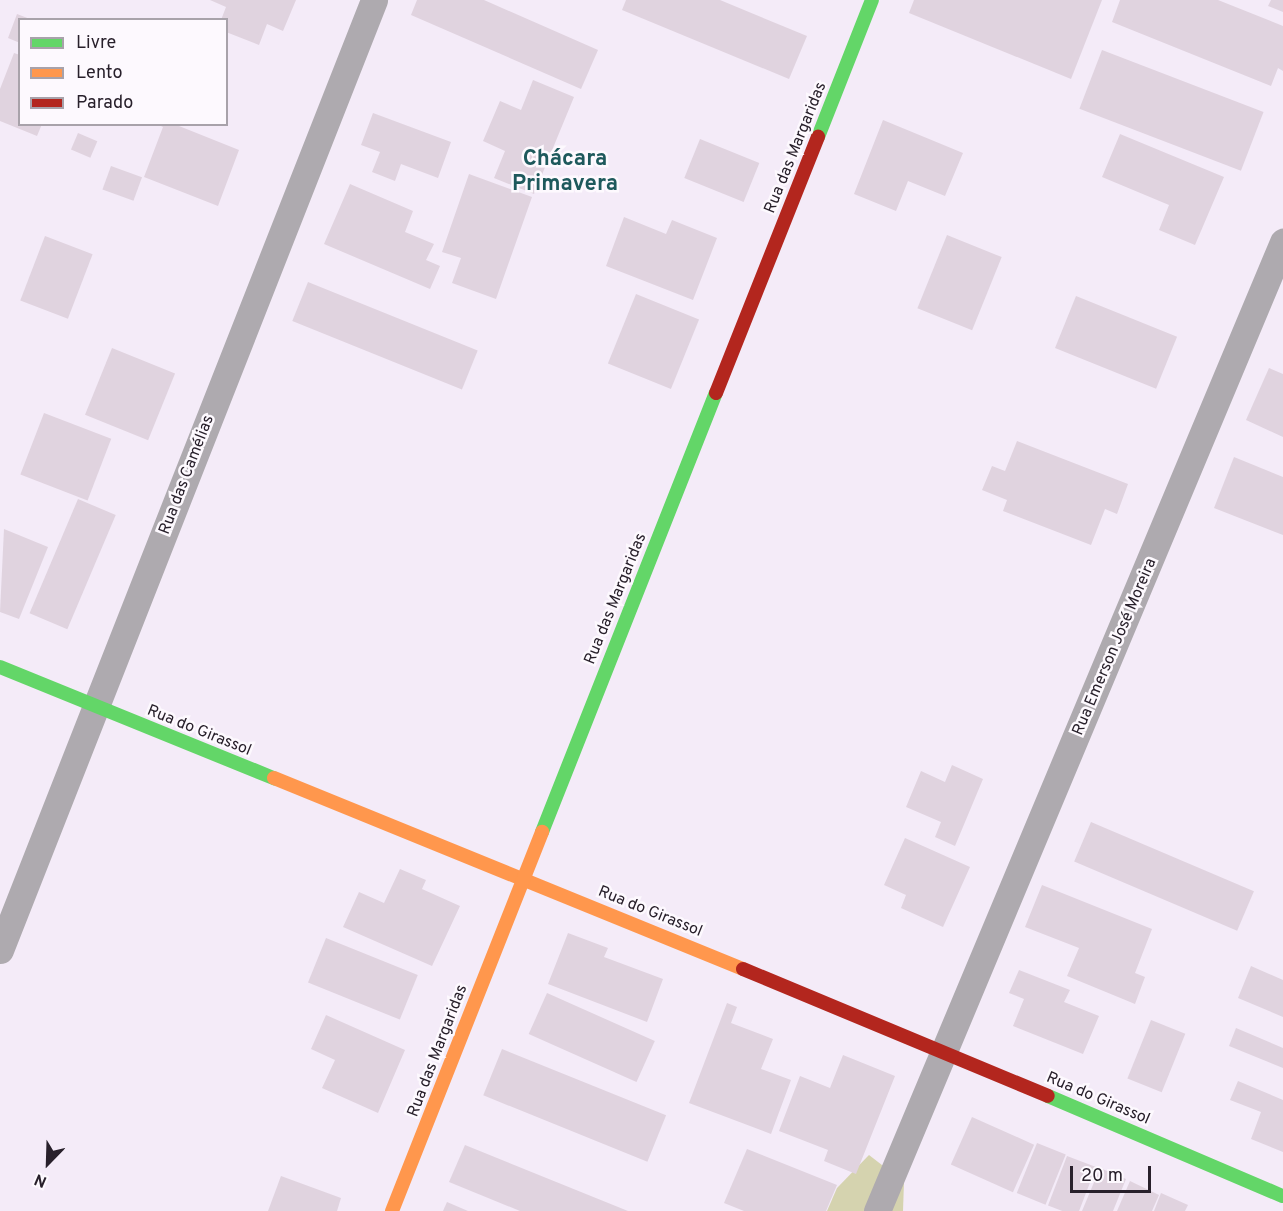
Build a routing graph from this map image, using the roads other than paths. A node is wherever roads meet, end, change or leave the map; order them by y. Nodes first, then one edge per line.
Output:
1 (374, 0) edge
2 (872, 0) edge
3 (1283, 242) edge
4 (0, 667) edge
5 (97, 708) junction
6 (523, 878) junction
7 (0, 950) edge
8 (946, 1052) junction
9 (1283, 1196) edge
10 (392, 1211) edge
11 (877, 1211) edge

1 - 5 street, Rua das Camélias
2 - 6 street, Rua das Margaridas
3 - 8 street, Rua Emerson José Moreira
4 - 5 street, Rua do Girassol
5 - 6 street, Rua do Girassol
5 - 7 street, Rua das Camélias
6 - 8 street, Rua do Girassol
6 - 10 street, Rua das Margaridas
8 - 9 street, Rua do Girassol
8 - 11 street, Rua Emerson José Moreira

